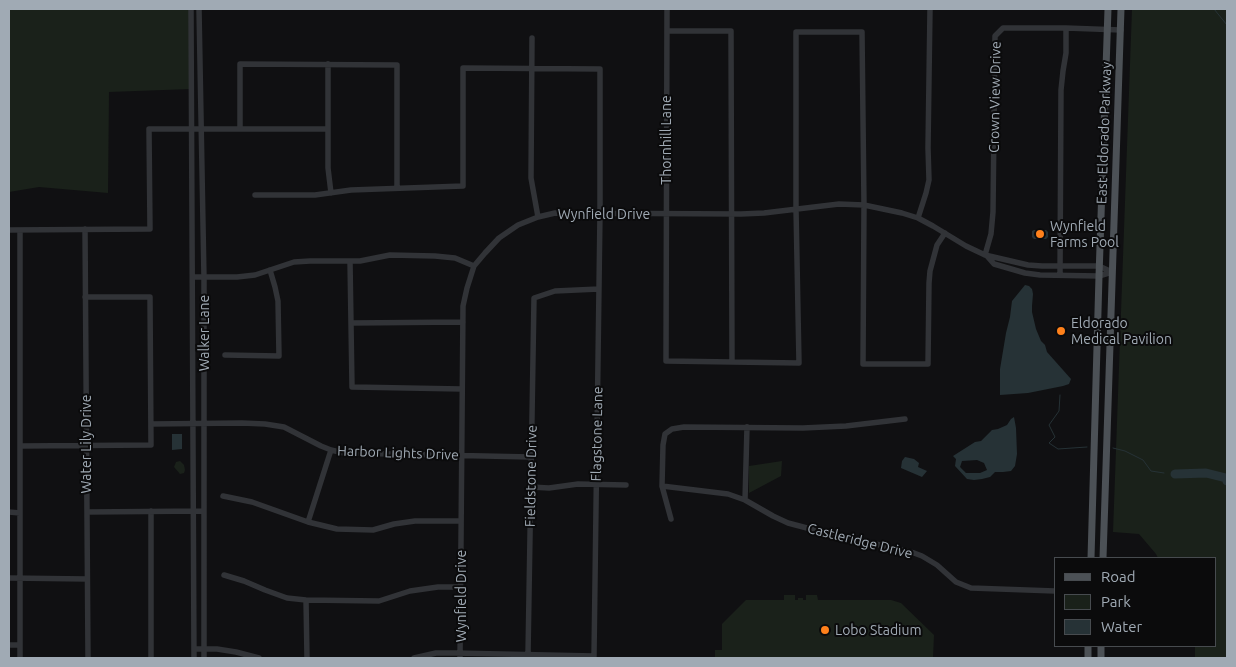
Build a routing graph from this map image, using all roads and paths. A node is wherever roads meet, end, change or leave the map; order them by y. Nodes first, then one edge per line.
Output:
1 (191, 9) edge
2 (199, 9) edge
3 (667, 9) edge
4 (930, 9) edge
5 (1108, 9) edge
6 (1121, 9) edge
7 (191, 23) junction
8 (200, 23) junction
9 (1066, 28) junction
10 (1108, 30) junction
11 (1120, 30) junction
12 (667, 31) junction
13 (532, 38) dead end
14 (328, 64) junction
15 (532, 68) junction
16 (196, 128) junction
17 (240, 129) junction
18 (328, 129) junction
19 (397, 188) junction
20 (332, 193) junction
21 (254, 195) dead end
22 (864, 205) junction
23 (796, 209) junction
24 (600, 213) junction
25 (666, 213) junction
26 (732, 214) junction
27 (538, 217) junction
28 (918, 218) junction
29 (9, 230) edge
30 (20, 230) junction
31 (85, 230) junction
32 (945, 233) junction
33 (985, 255) junction
34 (350, 261) junction
35 (474, 266) junction
36 (1060, 266) junction
37 (1099, 266) junction
38 (270, 270) junction
39 (1112, 272) junction
40 (1060, 275) junction
41 (1099, 276) junction
42 (195, 277) junction
43 (204, 278) junction
44 (599, 289) junction
45 (85, 297) junction
46 (463, 322) junction
47 (351, 323) junction
48 (225, 355) dead end
49 (732, 362) junction
50 (462, 389) junction
51 (906, 419) dead end
52 (151, 424) junction
53 (198, 424) junction
54 (747, 427) junction
55 (86, 445) junction
56 (20, 446) junction
57 (331, 450) junction
58 (462, 455) junction
59 (531, 457) junction
60 (596, 484) junction
61 (626, 485) dead end
62 (662, 486) junction
63 (531, 487) junction
64 (223, 496) dead end
65 (745, 500) junction
66 (151, 511) junction
67 (193, 511) junction
68 (202, 511) junction
69 (9, 512) edge
70 (87, 512) junction
71 (20, 513) junction
72 (671, 519) dead end
73 (461, 521) junction
74 (308, 522) junction
75 (1091, 557) edge
76 (1103, 557) edge
77 (224, 575) dead end
78 (9, 578) edge
79 (20, 579) junction
80 (87, 579) junction
81 (461, 588) junction
82 (1054, 591) edge
83 (306, 600) junction
84 (9, 645) edge
85 (20, 645) junction
86 (199, 649) junction
87 (528, 654) junction
88 (460, 656) edge
89 (20, 658) edge
90 (88, 658) edge
91 (151, 658) edge
92 (194, 658) edge
93 (204, 658) edge
94 (259, 658) edge
95 (307, 658) edge
96 (414, 658) edge

1 - 7 street
2 - 8 street, Walker Lane
3 - 12 street, Thornhill Lane
4 - 28 street
5 - 10 main road, East Eldorado Parkway
6 - 11 main road, East Eldorado Parkway
7 - 8 street
7 - 16 street
8 - 16 street, Walker Lane
9 - 10 street, Crown View Drive
9 - 33 street, Crown View Drive
9 - 36 street
10 - 11 street, Crown View Drive
10 - 37 main road, East Eldorado Parkway
11 - 39 main road, East Eldorado Parkway
12 - 25 street, Thornhill Lane
12 - 26 street
13 - 15 street
14 - 17 street
14 - 18 street
14 - 19 street
15 - 19 street
15 - 24 street, Flagstone Lane
15 - 27 street
16 - 17 street
16 - 31 street
16 - 42 street, Walker Lane
16 - 43 street, Walker Lane
17 - 18 street
18 - 20 street
19 - 20 street
20 - 21 street
22 - 23 street, Wynfield Drive
22 - 23 street
22 - 28 street, Wynfield Drive
22 - 32 street
23 - 26 street, Wynfield Drive
23 - 49 street
24 - 25 street, Wynfield Drive
24 - 27 street, Wynfield Drive
24 - 44 street, Flagstone Lane
25 - 26 street, Wynfield Drive
25 - 49 street, Thornhill Lane
26 - 49 street
27 - 35 street, Wynfield Drive
28 - 32 street, Wynfield Drive
29 - 30 street
30 - 31 street
30 - 56 street
31 - 45 street, Water Lily Drive
32 - 33 street, Wynfield Drive
33 - 36 street, Wynfield Drive
33 - 40 street, Wynfield Drive
34 - 35 street
34 - 38 street
34 - 47 street
35 - 46 street, Wynfield Drive
36 - 37 street, Wynfield Drive
36 - 40 street
37 - 39 street, Wynfield Drive
37 - 41 main road, East Eldorado Parkway
38 - 43 street
38 - 48 street
39 - 41 street, Wynfield Drive
39 - 76 main road, East Eldorado Parkway
40 - 41 street, Wynfield Drive
41 - 75 main road, East Eldorado Parkway
42 - 43 street
42 - 53 street, Walker Lane
43 - 53 street, Walker Lane
44 - 59 street, Fieldstone Drive
44 - 60 street, Flagstone Lane
45 - 52 street
45 - 55 street, Water Lily Drive
46 - 47 street
46 - 50 street, Wynfield Drive
47 - 50 street
50 - 58 street, Wynfield Drive
51 - 54 street
52 - 53 street, Harbor Lights Drive
52 - 55 street
53 - 57 street, Harbor Lights Drive
53 - 67 street, Walker Lane
53 - 68 street, Walker Lane
54 - 62 street
54 - 65 street
55 - 56 street
55 - 70 street, Water Lily Drive
56 - 71 street
57 - 58 street, Harbor Lights Drive
57 - 74 street
58 - 59 street, Harbor Lights Drive
58 - 73 street, Wynfield Drive
59 - 63 street, Fieldstone Drive
60 - 61 street
60 - 63 street
60 - 87 street, Flagstone Lane
62 - 65 street, Castleridge Drive
62 - 72 street
63 - 87 street, Fieldstone Drive
64 - 74 street
65 - 82 street, Castleridge Drive
66 - 67 street
66 - 70 street
66 - 91 street
67 - 68 street
67 - 86 street, Walker Lane
68 - 86 street, Walker Lane
69 - 71 street
70 - 80 street, Water Lily Drive
71 - 79 street
73 - 74 street
73 - 81 street, Wynfield Drive
77 - 83 street
78 - 79 street
79 - 80 street
79 - 85 street
80 - 90 street, Water Lily Drive
81 - 83 street
81 - 88 street, Wynfield Drive
83 - 95 street
84 - 85 street
85 - 89 street
86 - 92 street
86 - 93 street
86 - 94 street
87 - 88 street
88 - 96 street

